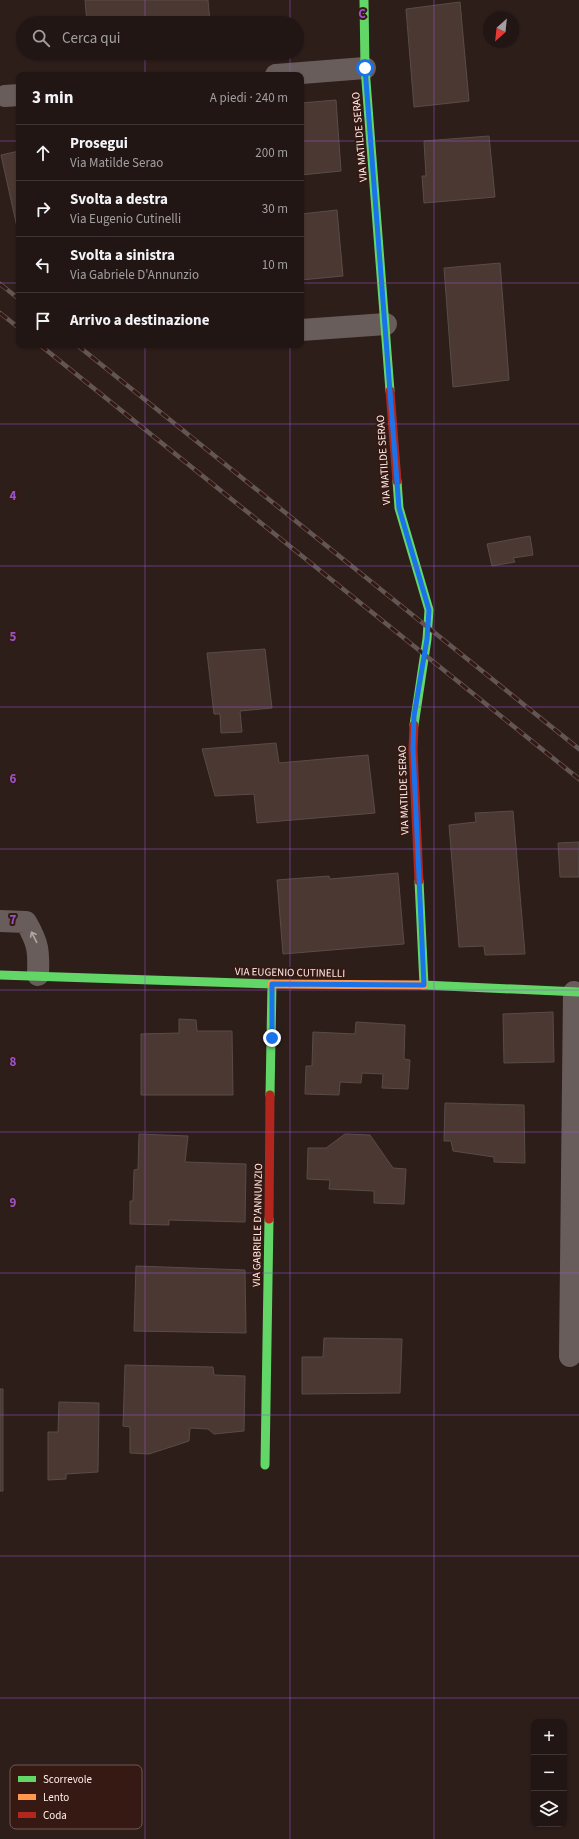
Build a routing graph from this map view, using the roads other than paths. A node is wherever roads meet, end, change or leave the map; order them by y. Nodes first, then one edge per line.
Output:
1 (364, 0) edge
2 (365, 68) junction
3 (304, 73) edge
4 (386, 324) junction
5 (304, 330) edge
6 (0, 921) edge
7 (38, 974) junction
8 (0, 975) edge
9 (272, 984) junction
10 (424, 985) junction
11 (576, 992) edge
12 (570, 1356) dead end
13 (265, 1465) dead end

1 - 2 street, VIA MATILDE SERAO
2 - 3 street
2 - 4 street, VIA MATILDE SERAO
4 - 5 street
4 - 10 street, VIA MATILDE SERAO
7 -> 6 street
7 - 8 street, VIA EUGENIO CUTINELLI
7 - 9 street, VIA EUGENIO CUTINELLI
9 - 10 street, VIA EUGENIO CUTINELLI
9 - 13 street, VIA GABRIELE D'ANNUNZIO
10 - 11 street, VIA EUGENIO CUTINELLI
11 - 12 street

